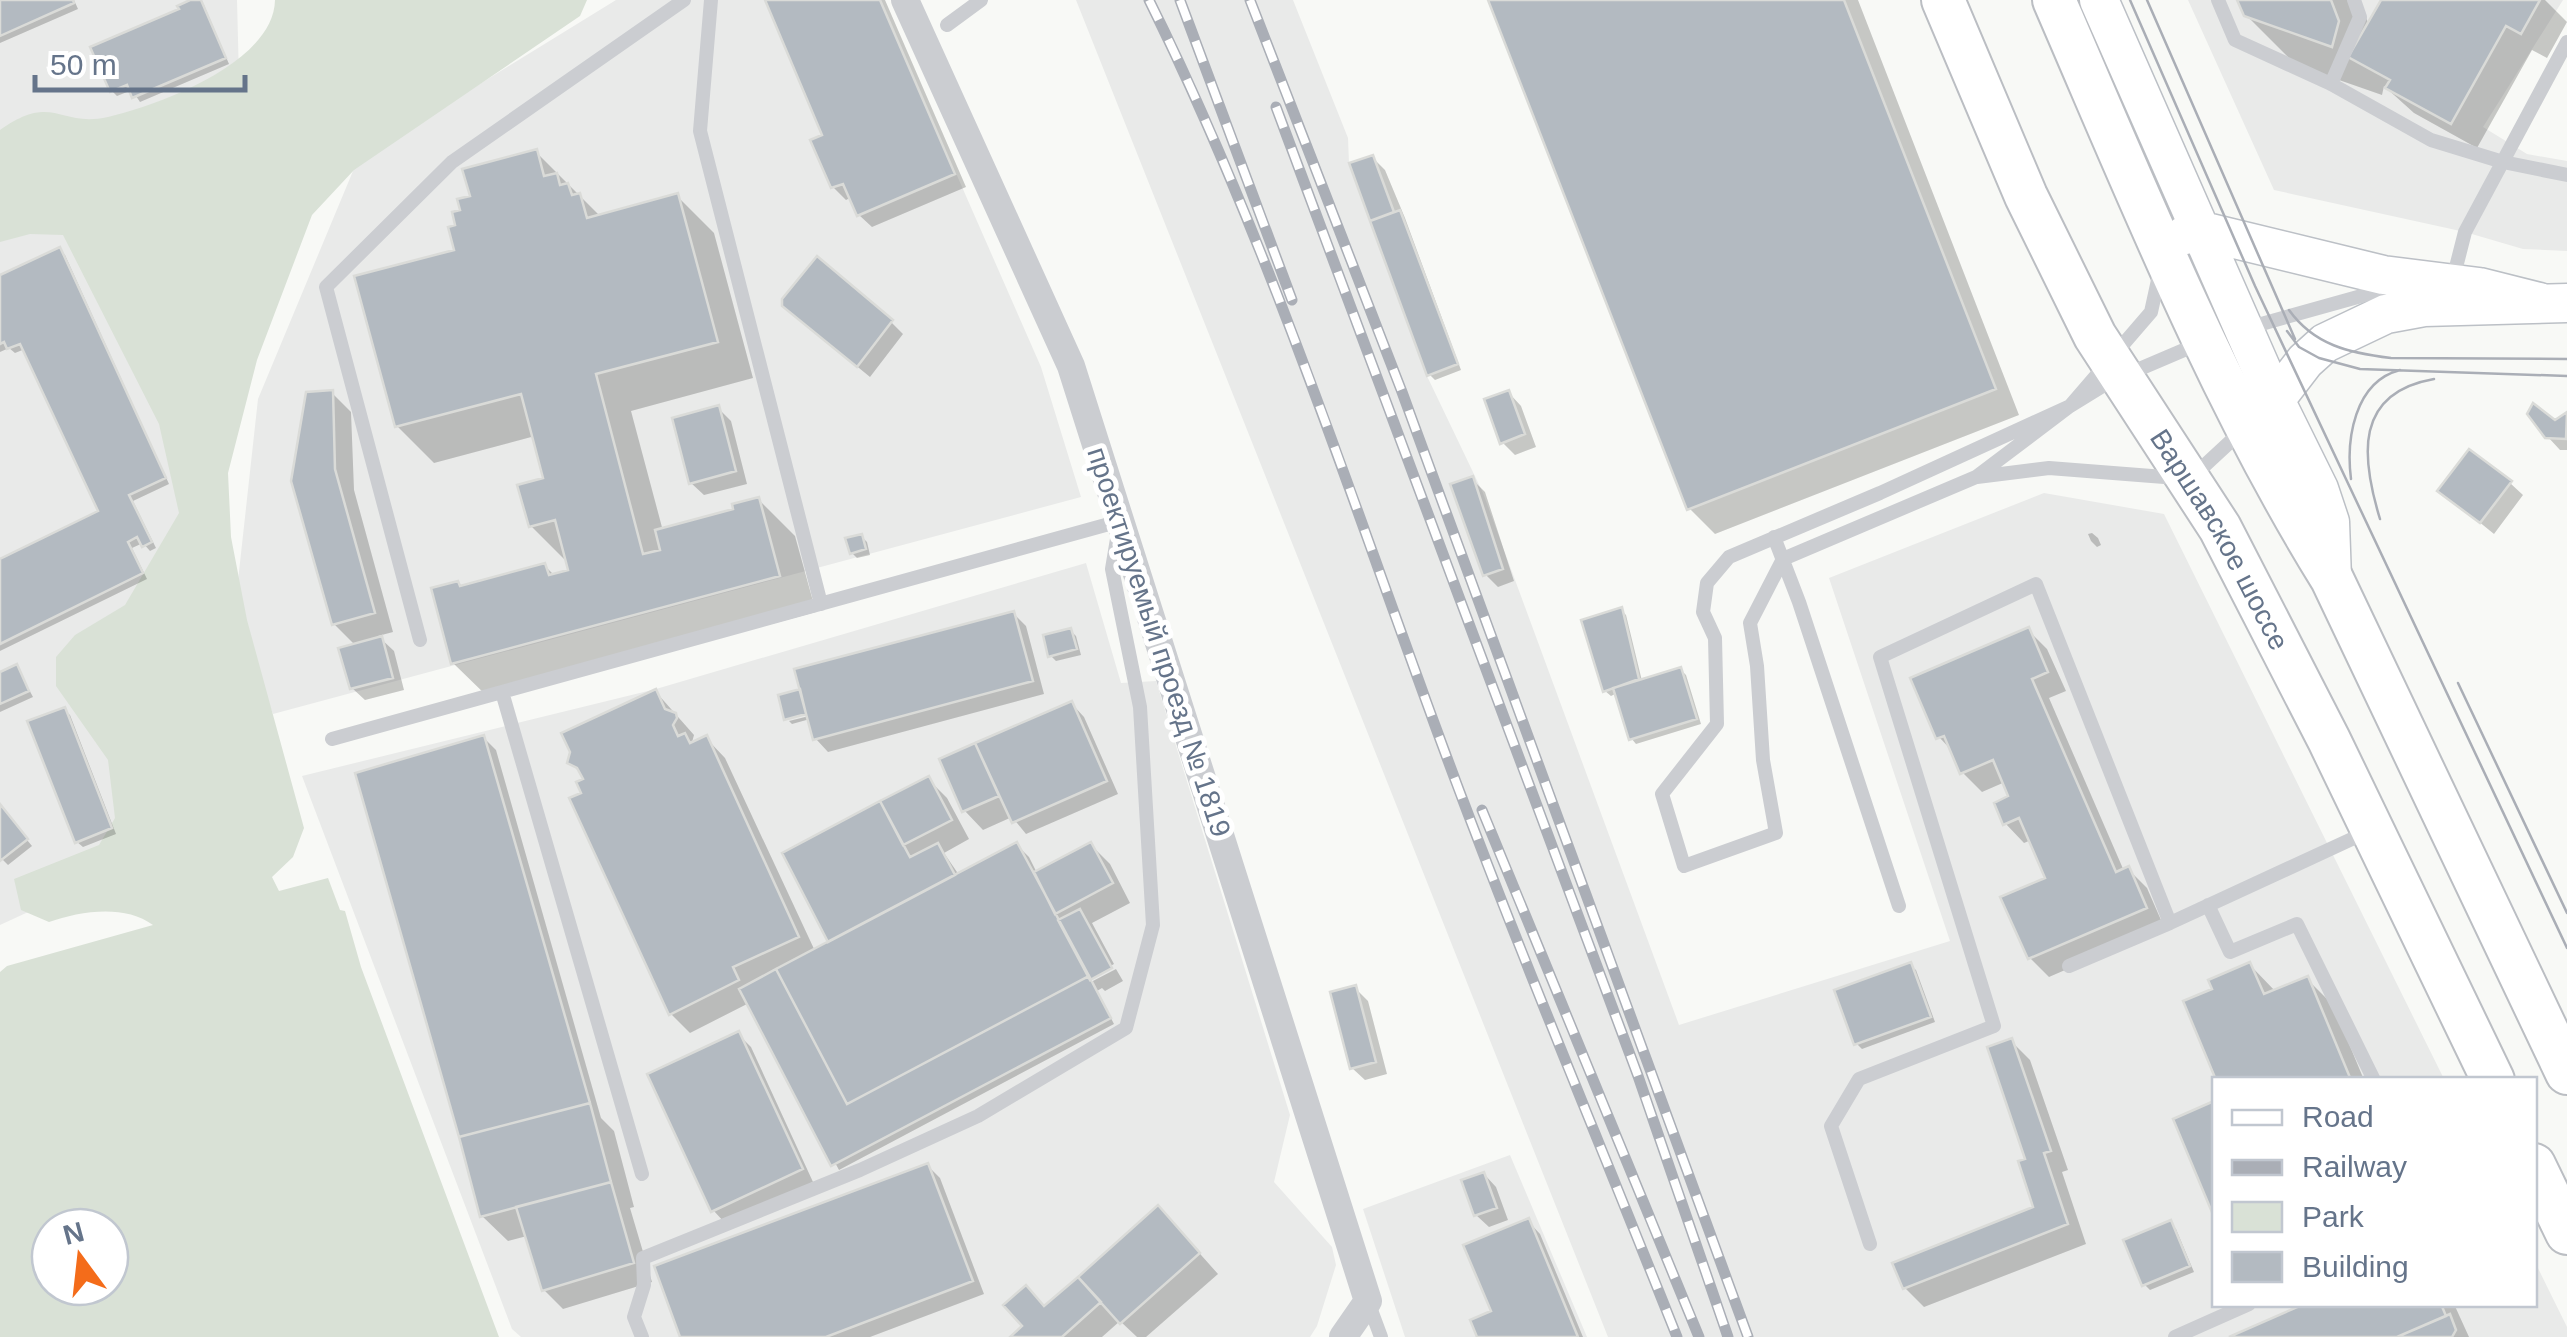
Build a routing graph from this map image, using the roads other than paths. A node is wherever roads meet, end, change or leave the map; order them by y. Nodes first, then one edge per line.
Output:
1 (684, 0) edge
2 (712, 0) edge
3 (905, 0) edge
4 (981, 0) edge
5 (1943, 0) edge
6 (2054, 0) edge
7 (2099, 0) edge
8 (2218, 0) edge
9 (2354, 0) edge
10 (2370, 0) edge
11 (2360, 17) junction
12 (947, 25) dead end
13 (2567, 42) edge
14 (2331, 84) junction
15 (2503, 162) junction
16 (2567, 175) edge
17 (2202, 231) junction
18 (2158, 240) junction
19 (2438, 282) junction
20 (2553, 302) edge
21 (2226, 335) junction
22 (2117, 368) junction
23 (2070, 406) junction
24 (2261, 413) junction
25 (1976, 477) junction
26 (2190, 480) junction
27 (1120, 520) junction
28 (1774, 537) junction
29 (1783, 559) junction
30 (821, 604) junction
31 (420, 640) dead end
32 (502, 692) junction
33 (332, 739) dead end
34 (2373, 830) junction
35 (2208, 905) junction
36 (1899, 906) dead end
37 (2170, 923) junction
38 (2069, 966) dead end
39 (2567, 1073) edge
40 (2373, 1077) edge
41 (2492, 1077) edge
42 (642, 1174) dead end
43 (2537, 1176) edge
44 (2567, 1233) edge
45 (1870, 1244) dead end
46 (1368, 1301) junction
47 (2242, 1307) edge
48 (642, 1337) edge
49 (1344, 1337) edge
50 (1381, 1337) edge
51 (2175, 1337) edge

1 - 31 lane
2 - 30 lane
3 - 27 street, проектируемый проезд № 1819
4 - 12 lane
5 - 22 main road, Варшавское шоссе
6 - 18 main road
7 - 17 street
8 - 14 lane
9 - 11 lane
10 - 11 lane
11 - 14 lane
13 - 15 lane
14 - 15 lane
15 - 16 lane
15 - 19 lane
17 - 18 street
17 - 19 street
17 - 21 street
18 - 21 main road
18 - 22 lane
19 - 20 street
19 - 21 lane
20 - 24 street
21 - 22 lane
21 - 24 main road
22 - 23 lane
22 - 26 main road, Варшавское шоссе
23 - 25 lane
23 - 28 lane
24 - 26 lane
24 - 39 main road
25 - 26 lane
25 - 29 lane
26 - 34 main road, Варшавское шоссе
27 - 30 lane
27 - 46 street, проектируемый проезд № 1819
27 - 48 lane
28 - 29 lane
28 - 29 lane
29 - 36 lane
30 - 32 lane
32 - 33 lane
32 - 42 lane
34 - 35 lane
34 - 41 main road, Варшавское шоссе
35 - 37 lane
35 - 40 lane
37 - 38 lane
37 - 45 lane
43 - 44 main road
46 - 49 street
46 - 50 lane
47 - 51 lane

